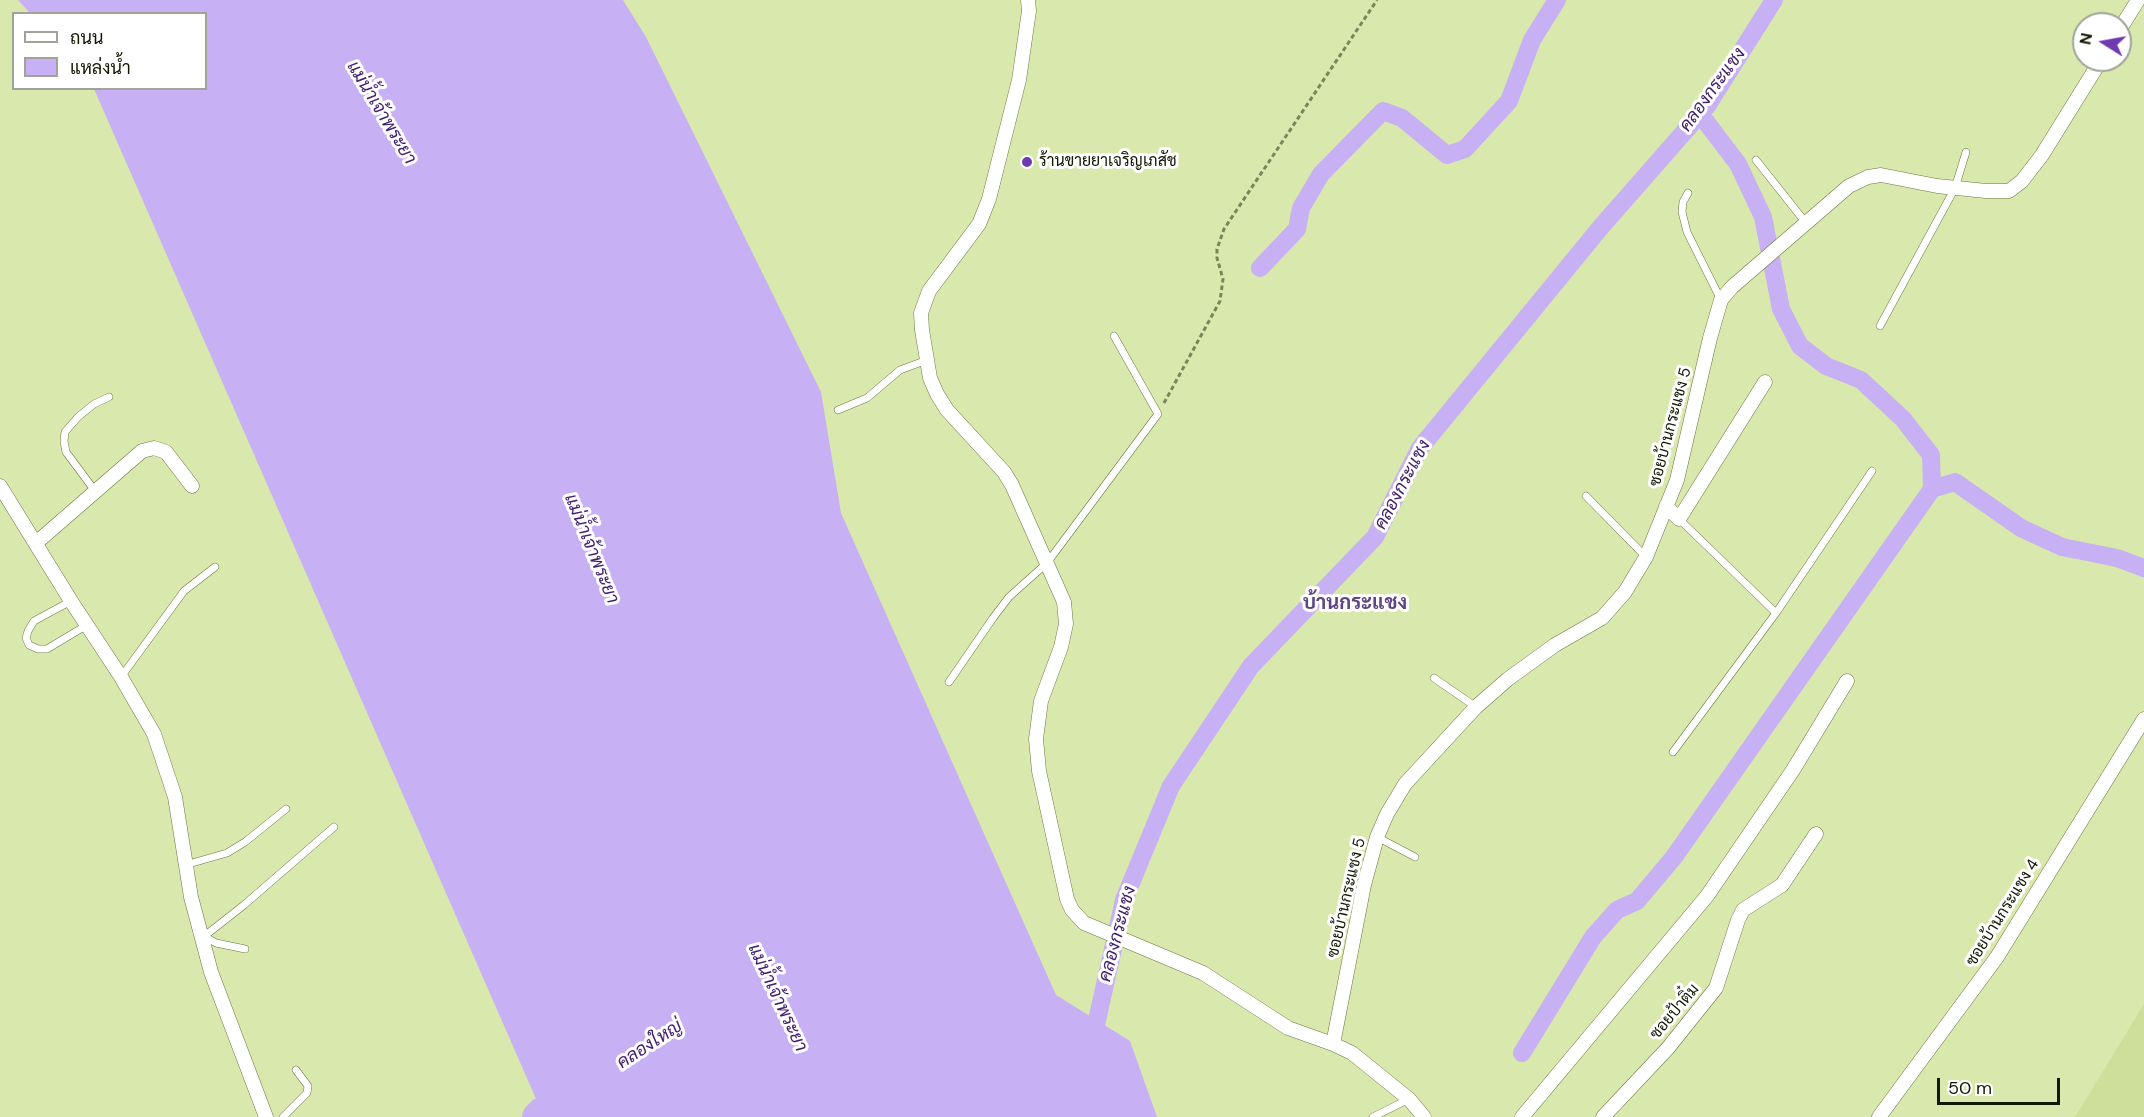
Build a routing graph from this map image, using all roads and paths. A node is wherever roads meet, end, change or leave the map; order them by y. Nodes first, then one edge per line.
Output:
1 (1028, 0) edge
2 (1377, 0) edge
3 (2094, 72) edge
4 (1966, 152) dead end
5 (1756, 160) dead end
6 (1955, 188) junction
7 (1688, 193) dead end
8 (1806, 224) junction
9 (1721, 300) junction
10 (1880, 326) dead end
11 (1114, 336) dead end
12 (927, 360) junction
13 (1765, 382) dead end
14 (110, 397) dead end
15 (838, 410) dead end
16 (1158, 414) junction
17 (1872, 471) dead end
18 (0, 486) edge
19 (192, 486) dead end
20 (95, 491) junction
21 (1586, 496) dead end
22 (1666, 506) junction
23 (1679, 519) junction
24 (36, 543) junction
25 (1646, 557) junction
26 (1047, 563) junction
27 (215, 567) dead end
28 (71, 601) junction
29 (1776, 613) junction
30 (87, 625) junction
31 (121, 677) junction
32 (1434, 678) dead end
33 (1847, 681) dead end
34 (949, 682) dead end
35 (1476, 707) junction
36 (2144, 719) edge
37 (1673, 752) dead end
38 (286, 809) dead end
39 (334, 827) dead end
40 (1816, 834) dead end
41 (1377, 837) junction
42 (1415, 857) dead end
43 (185, 865) junction
44 (203, 937) junction
45 (245, 949) dead end
46 (1333, 1044) junction
47 (296, 1070) dead end
48 (1409, 1099) junction
49 (266, 1117) edge
50 (283, 1117) edge
51 (1373, 1117) edge
52 (1424, 1117) edge
53 (1522, 1117) edge
54 (1603, 1117) edge
55 (1879, 1117) edge

1 - 12 street
2 - 16 path
3 - 6 street, ซอยบ้านกระแชง 5
4 - 6 lane
5 - 8 lane
6 - 8 street, ซอยบ้านกระแชง 5
6 - 10 lane
7 - 9 lane
8 - 9 street, ซอยบ้านกระแชง 5
9 - 22 street, ซอยบ้านกระแชง 5
11 - 16 lane
12 - 15 lane
12 - 26 street
13 - 23 street
14 - 20 lane
16 - 26 lane
17 - 29 lane
18 - 24 street
19 - 20 street
20 - 24 street
21 - 25 lane
22 - 23 street
22 - 25 street, ซอยบ้านกระแชง 5
23 - 29 lane
24 - 28 street
25 - 35 street, ซอยบ้านกระแชง 5
26 - 34 lane
26 - 46 street
27 - 31 lane
28 - 30 street
28 - 30 lane
29 - 37 lane
30 - 31 street
31 - 43 street
32 - 35 lane
33 - 53 street
35 - 41 street, ซอยบ้านกระแชง 5
36 - 55 street, ซอยบ้านกระแชง 4
38 - 43 lane
39 - 44 lane
40 - 54 street, ซอยป้าติ๋ม
41 - 42 lane
41 - 46 street, ซอยบ้านกระแชง 5
43 - 44 street
44 - 45 lane
44 - 49 street
46 - 48 street
47 - 50 lane
48 - 51 lane
48 - 52 street

